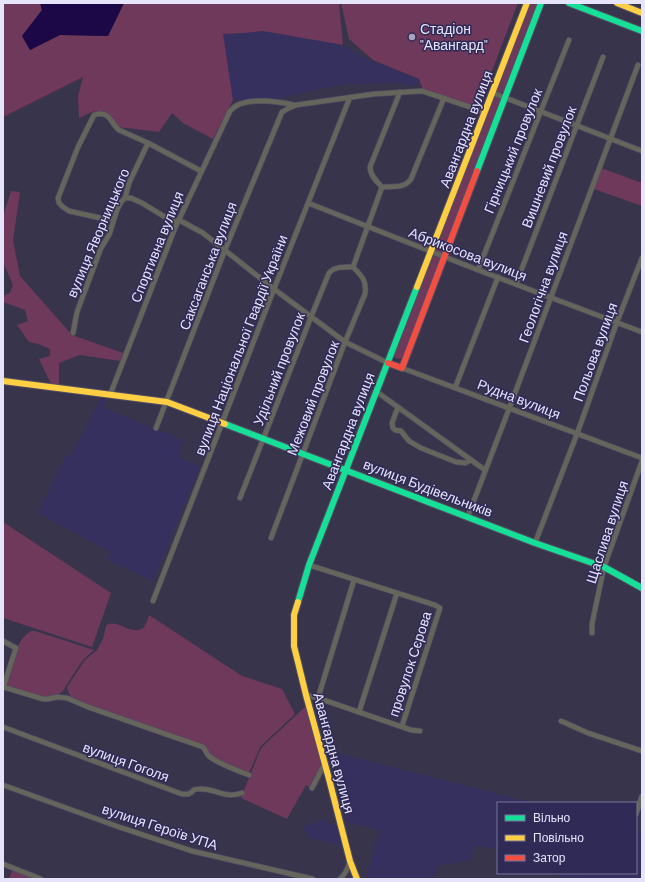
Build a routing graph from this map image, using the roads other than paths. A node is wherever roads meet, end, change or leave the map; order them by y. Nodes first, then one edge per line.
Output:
1 (527, 3) edge
2 (541, 3) edge
3 (569, 3) edge
4 (617, 3) edge
5 (642, 13) edge
6 (642, 31) edge
7 (569, 40) dead end
8 (603, 57) dead end
9 (638, 65) dead end
10 (400, 92) junction
11 (493, 93) junction
12 (350, 97) junction
13 (444, 98) junction
14 (504, 98) junction
15 (296, 105) junction
16 (485, 112) junction
17 (540, 112) junction
18 (576, 126) junction
19 (610, 139) junction
20 (148, 143) junction
21 (642, 151) edge
22 (201, 171) junction
23 (382, 187) junction
24 (125, 198) junction
25 (308, 204) junction
26 (114, 218) junction
27 (179, 220) junction
28 (368, 227) junction
29 (225, 250) junction
30 (431, 251) junction
31 (444, 257) junction
32 (642, 258) edge
33 (353, 267) junction
34 (478, 270) junction
35 (498, 278) junction
36 (516, 284) junction
37 (274, 289) junction
38 (550, 298) junction
39 (311, 317) junction
40 (617, 322) junction
41 (642, 332) edge
42 (73, 333) dead end
43 (345, 342) junction
44 (388, 363) junction
45 (402, 368) junction
46 (3, 381) edge
47 (455, 388) junction
48 (376, 392) junction
49 (110, 395) junction
50 (167, 402) junction
51 (398, 407) junction
52 (509, 409) junction
53 (222, 422) junction
54 (156, 428) dead end
55 (577, 434) junction
56 (263, 439) junction
57 (304, 454) junction
58 (642, 458) edge
59 (471, 460) junction
60 (642, 462) edge
61 (346, 470) junction
62 (485, 470) junction
63 (240, 498) dead end
64 (468, 516) junction
65 (271, 538) dead end
66 (536, 543) junction
67 (309, 565) junction
68 (604, 567) junction
69 (354, 580) junction
70 (642, 588) edge
71 (397, 593) junction
72 (153, 601) dead end
73 (592, 633) dead end
74 (3, 641) edge
75 (3, 687) edge
76 (306, 695) junction
77 (318, 698) junction
78 (359, 712) junction
79 (561, 721) dead end
80 (402, 726) junction
81 (3, 727) edge
82 (420, 731) dead end
83 (642, 751) edge
84 (325, 763) junction
85 (249, 775) dead end
86 (3, 785) edge
87 (312, 788) dead end
88 (242, 792) dead end
89 (642, 796) edge
90 (637, 811) edge
91 (350, 861) junction
92 (3, 864) edge
93 (41, 879) edge
94 (313, 879) edge
95 (340, 879) edge
96 (357, 879) edge

1 - 11 street, Авангардна вулиця
2 - 14 street, Авангардна вулиця
3 - 6 street
4 - 5 street
7 - 17 street, Гірницький провулок
8 - 18 street, Вишневий провулок
9 - 19 street, Геологічна вулиця
10 - 12 street
10 - 13 street
10 - 23 street
11 - 14 street
11 - 16 street, Авангардна вулиця
12 - 15 street
12 - 25 street, вулиця Національної Гвардії України
13 - 16 street
13 - 23 street
14 - 17 street
14 - 31 street, Авангардна вулиця
15 - 22 street, Спортивна вулиця
15 - 29 street, Саксаганська вулиця
16 - 30 street, Авангардна вулиця
17 - 18 street
17 - 34 street, Гірницький провулок
18 - 19 street
18 - 36 street, Вишневий провулок
19 - 21 street
19 - 38 street, Геологічна вулиця
20 - 22 street
20 - 24 street, вулиця Яворницького
20 - 26 street
22 - 27 street, Спортивна вулиця
23 - 28 street
24 - 26 street, вулиця Яворницького
24 - 27 street
25 - 28 street, Абрикосова вулиця
25 - 37 street, вулиця Національної Гвардії України
26 - 42 street, вулиця Яворницького
27 - 29 street
27 - 49 street, Спортивна вулиця
28 - 30 street, Абрикосова вулиця
28 - 33 street
29 - 37 street
29 - 50 street, Саксаганська вулиця
30 - 31 street, Абрикосова вулиця
30 - 44 street, Авангардна вулиця
31 - 34 street, Абрикосова вулиця
31 - 45 street, Авангардна вулиця
32 - 40 street, Польова вулиця
33 - 39 street, Удільний провулок
33 - 43 street, Межовий провулок
34 - 35 street, Абрикосова вулиця
35 - 36 street, Абрикосова вулиця
35 - 47 street
36 - 38 street, Абрикосова вулиця
37 - 39 street
37 - 53 street, вулиця Національної Гвардії України
38 - 40 street, Абрикосова вулиця
38 - 52 street, Геологічна вулиця
39 - 43 street
39 - 56 street, Удільний провулок
40 - 41 street, Абрикосова вулиця
40 - 55 street, Польова вулиця
43 - 44 street
43 - 57 street, Межовий провулок
44 - 45 street, Рудна вулиця
44 - 48 street, Авангардна вулиця
45 - 47 street, Рудна вулиця
46 - 49 street, вулиця Будівельників
47 - 52 street, Рудна вулиця
48 - 51 street
48 - 61 street, Авангардна вулиця
49 - 50 street, вулиця Будівельників
50 - 53 street, вулиця Будівельників
50 - 54 street, Саксаганська вулиця
51 - 59 street
51 - 59 street
52 - 55 street, Рудна вулиця
52 - 62 street, Геологічна вулиця
53 - 56 street, вулиця Будівельників
53 - 72 street, вулиця Національної Гвардії України
55 - 58 street, Рудна вулиця
55 - 66 street, Польова вулиця
56 - 57 street, вулиця Будівельників
56 - 63 street, Удільний провулок
57 - 61 street, вулиця Будівельників
57 - 65 street, Межовий провулок
59 - 62 street
60 - 68 street, Щаслива вулиця
61 - 64 street, вулиця Будівельників
61 - 67 street, Авангардна вулиця
62 - 64 street, Геологічна вулиця
64 - 66 street, вулиця Будівельників
66 - 68 street, вулиця Будівельників
67 - 69 street
67 - 76 street, Авангардна вулиця
68 - 70 street, вулиця Будівельників
68 - 73 street, Щаслива вулиця
69 - 71 street
69 - 77 street
71 - 78 street
71 - 80 street, провулок Сєрова
74 - 75 street
75 - 85 street
76 - 77 street
76 - 84 street, Авангардна вулиця
77 - 78 street
78 - 80 street
79 - 83 street
80 - 82 street
81 - 88 street, вулиця Гоголя
84 - 87 street
84 - 91 street, Авангардна вулиця
86 - 94 street, вулиця Героїв УПА
89 - 90 street
91 - 95 street
91 - 96 street, Авангардна вулиця
92 - 93 street

